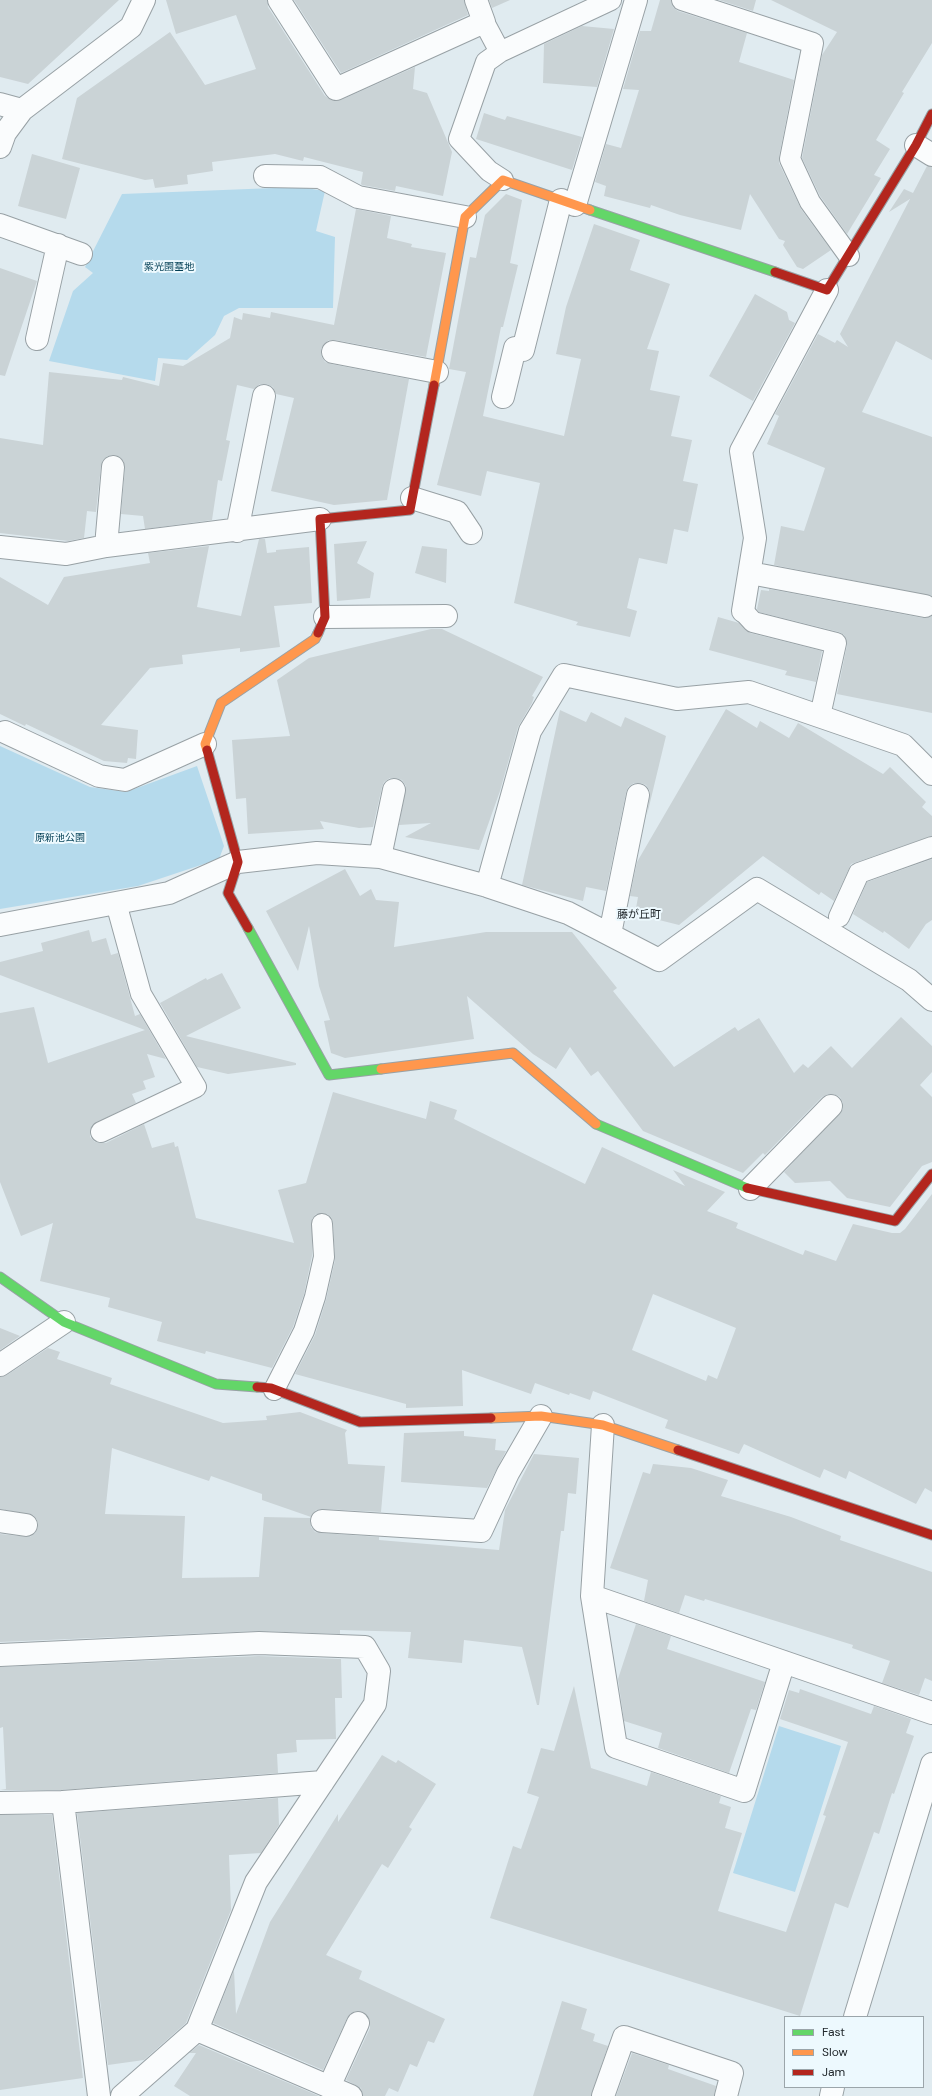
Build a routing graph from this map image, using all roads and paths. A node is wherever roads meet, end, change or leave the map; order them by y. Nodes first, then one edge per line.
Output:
1 (144, 0) edge
2 (280, 0) edge
3 (476, 0) edge
4 (610, 0) edge
5 (636, 0) edge
6 (682, 0) edge
7 (484, 22) junction
8 (500, 52) junction
9 (0, 104) edge
10 (22, 110) junction
11 (932, 114) edge
12 (2, 138) edge
13 (924, 150) edge
14 (265, 176) dead end
15 (503, 180) junction
16 (568, 202) junction
17 (465, 217) junction
18 (0, 226) edge
19 (58, 245) junction
20 (81, 254) dead end
21 (849, 256) junction
22 (827, 290) junction
23 (37, 339) dead end
24 (333, 352) dead end
25 (437, 372) junction
26 (264, 396) dead end
27 (503, 397) dead end
28 (113, 467) dead end
29 (412, 498) junction
30 (320, 519) junction
31 (238, 531) junction
32 (470, 533) dead end
33 (106, 546) junction
34 (0, 547) edge
35 (750, 573) junction
36 (925, 606) dead end
37 (743, 611) joint
38 (446, 616) dead end
39 (325, 617) junction
40 (820, 716) junction
41 (3, 732) edge
42 (205, 744) junction
43 (932, 774) edge
44 (394, 790) dead end
45 (638, 795) dead end
46 (932, 847) edge
47 (380, 856) junction
48 (238, 862) junction
49 (487, 886) junction
50 (116, 903) junction
51 (839, 917) dead end
52 (0, 925) edge
53 (610, 934) junction
54 (932, 1000) edge
55 (831, 1106) dead end
56 (101, 1132) dead end
57 (932, 1174) edge
58 (750, 1190) junction
59 (322, 1224) dead end
60 (0, 1277) edge
61 (64, 1322) junction
62 (0, 1365) edge
63 (274, 1390) junction
64 (541, 1416) junction
65 (603, 1425) junction
66 (322, 1520) dead end
67 (0, 1521) edge
68 (26, 1525) dead end
69 (932, 1535) edge
70 (592, 1596) junction
71 (0, 1655) edge
72 (784, 1662) junction
73 (932, 1713) edge
74 (932, 1764) edge
75 (323, 1782) junction
76 (63, 1802) junction
77 (0, 1803) edge
78 (855, 2016) edge
79 (358, 2023) dead end
80 (197, 2030) junction
81 (329, 2087) junction
82 (99, 2096) edge
83 (122, 2096) edge
84 (350, 2096) edge
85 (603, 2096) edge
86 (726, 2096) edge

1 - 10 street
2 - 7 street
3 - 7 street
4 - 8 lane
5 - 16 street
6 - 21 lane
7 - 8 lane
8 - 15 lane
9 - 10 street
10 - 12 street
11 - 13 street
13 - 21 street
14 - 17 street
15 - 16 street
15 - 17 street
16 - 22 street
16 - 27 street
17 - 25 street
18 - 19 street
19 - 20 street
19 - 23 street
21 - 22 street
22 - 35 street
24 - 25 street
25 - 29 street
26 - 31 street
28 - 33 street
29 - 30 street
29 - 32 street
30 - 31 street
30 - 39 street
31 - 33 street
33 - 34 street
35 - 36 street
35 - 37 street
37 - 40 lane
38 - 39 street
39 - 42 street
40 - 43 street
40 - 49 street
41 - 42 street
42 - 48 street
44 - 47 street
45 - 53 street
46 - 51 lane
47 - 48 street
47 - 49 street
48 - 50 street
48 - 58 street
49 - 53 street
50 - 52 street
50 - 56 lane
53 - 54 street
55 - 58 street
57 - 58 street
59 - 63 lane
60 - 61 street
61 - 62 street
61 - 63 street
63 - 64 street
64 - 65 street
64 - 66 street
65 - 69 street
65 - 70 street
67 - 68 street
70 - 72 street
70 - 72 street
71 - 75 street
72 - 73 street
74 - 78 street
75 - 76 street
75 - 80 street
76 - 77 street
76 - 82 street
79 - 81 street
80 - 81 street
80 - 83 street
81 - 84 street
85 - 86 street

